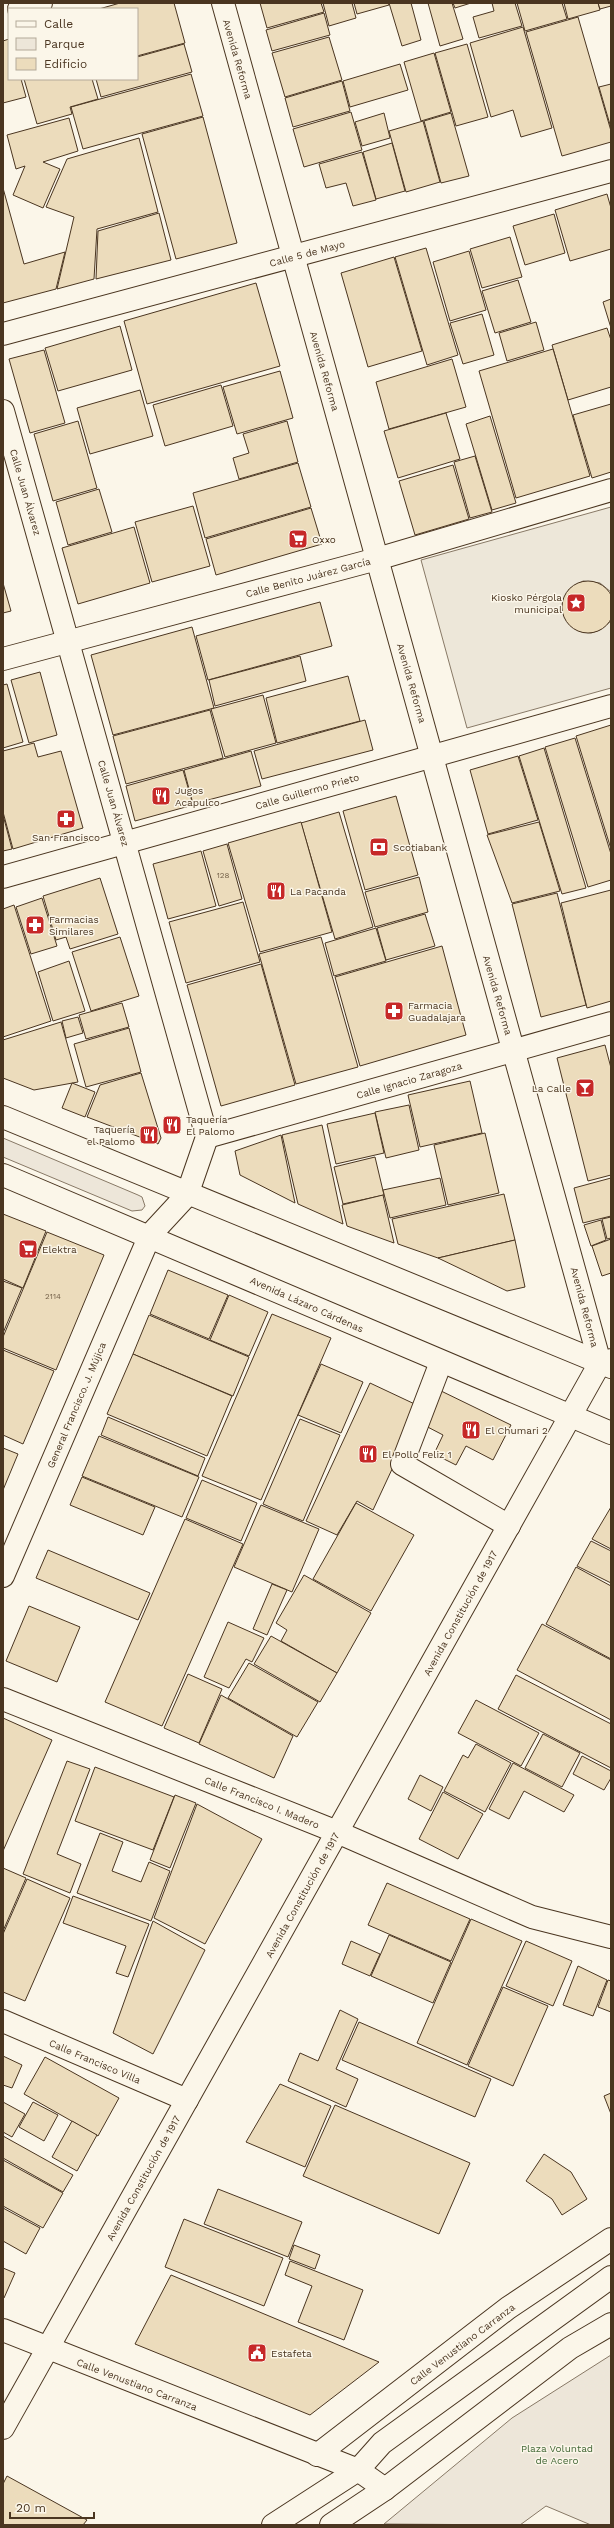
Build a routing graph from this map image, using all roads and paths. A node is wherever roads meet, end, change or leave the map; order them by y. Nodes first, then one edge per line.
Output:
1 (41, 3) edge
2 (223, 3) edge
3 (22, 8) edge
4 (611, 171) edge
5 (293, 256) junction
6 (3, 334) edge
7 (3, 411) edge
8 (611, 490) edge
9 (377, 559) junction
10 (68, 640) junction
11 (3, 659) edge
12 (611, 706) edge
13 (432, 756) junction
14 (124, 842) junction
15 (3, 876) edge
16 (611, 1023) edge
17 (514, 1050) junction
18 (3, 1117) edge
19 (207, 1137) junction
20 (3, 1175) edge
21 (187, 1195) junction
22 (150, 1235) junction
23 (441, 1362) junction
24 (607, 1363) edge
25 (570, 1417) junction
26 (611, 1433) edge
27 (509, 1526) junction
28 (3, 1576) edge
29 (3, 1699) edge
30 (337, 1832) junction
31 (611, 1937) edge
32 (3, 2021) edge
33 (187, 2100) junction
34 (611, 2239) edge
35 (611, 2277) edge
36 (611, 2324) edge
37 (3, 2330) edge
38 (47, 2349) junction
39 (3, 2428) edge
40 (317, 2455) junction
41 (358, 2470) junction
42 (385, 2489) junction
43 (273, 2525) edge
44 (332, 2525) edge

1 - 3 street
2 - 5 street, Avenida Reforma
4 - 5 street, Calle 5 de Mayo
5 - 6 street, Calle 5 de Mayo
5 - 9 street, Avenida Reforma
7 - 10 street, Calle Juan Álvarez
8 - 9 street, Calle Benito Juárez García
9 - 10 street, Calle Benito Juárez García
9 - 13 street, Avenida Reforma
10 - 11 street, Calle Benito Juárez García
10 - 14 street, Calle Juan Álvarez
12 - 13 street, Calle Guillermo Prieto
13 - 14 street, Calle Guillermo Prieto
13 - 17 street, Avenida Reforma
14 - 15 street, Calle Guillermo Prieto
14 - 19 street, Calle Juan Álvarez
16 - 17 street, Calle Ignacio Zaragoza
17 - 19 street, Calle Ignacio Zaragoza
17 - 24 street, Avenida Reforma
18 - 21 street
19 - 21 street
20 - 22 street, Avenida Lázaro Cárdenas
21 - 22 street, General Francisco. J. Mújica
21 - 24 street
22 - 23 street, Avenida Lázaro Cárdenas
22 - 28 street, General Francisco. J. Mújica
23 - 25 street, Avenida Lázaro Cárdenas
23 - 27 street
24 - 25 street, Avenida Constitución de 1917
25 - 26 street, Avenida Lázaro Cárdenas
25 - 27 street, Avenida Constitución de 1917
27 - 30 street, Avenida Constitución de 1917
29 - 30 street, Calle Francisco I. Madero
30 - 31 street, Calle Francisco I. Madero
30 - 33 street, Avenida Constitución de 1917
32 - 33 street, Calle Francisco Villa
33 - 38 street, Avenida Constitución de 1917
34 - 40 street, Calle Venustiano Carranza
35 - 41 street
36 - 42 street
37 - 38 street, Calle Venustiano Carranza
38 - 39 street, Avenida Constitución de 1917
38 - 40 street, Calle Venustiano Carranza
40 - 41 street, Calle Venustiano Carranza
41 - 42 street, Calle Venustiano Carranza
41 - 43 street
42 - 44 street

